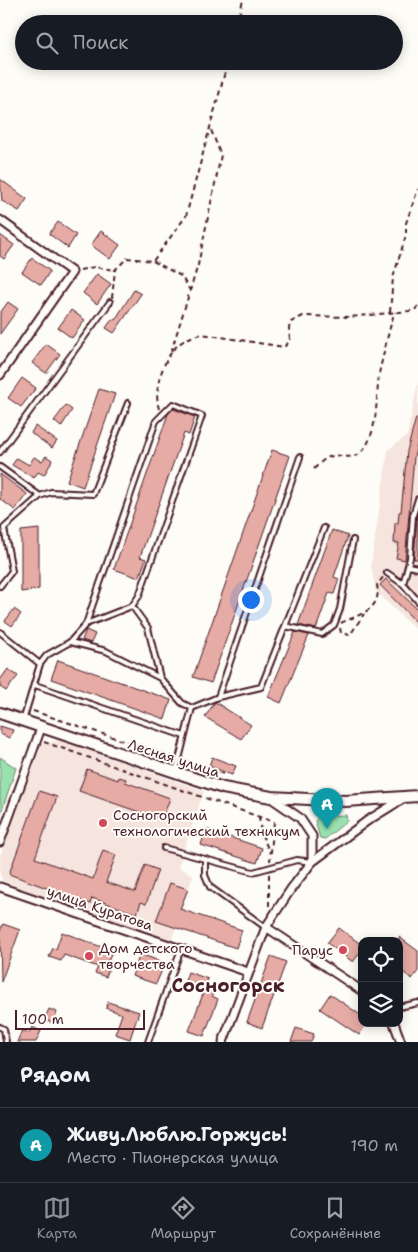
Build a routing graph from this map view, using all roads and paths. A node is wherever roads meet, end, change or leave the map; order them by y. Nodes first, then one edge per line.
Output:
1 (243, 0) edge
2 (239, 15) edge
3 (226, 70) edge
4 (210, 130) junction
5 (418, 188) edge
6 (0, 220) edge
7 (153, 261) junction
8 (115, 270) junction
9 (72, 272) junction
10 (191, 292) junction
11 (110, 302) joint
12 (418, 306) edge
13 (390, 312) junction
14 (396, 312) junction
15 (170, 354) junction
16 (0, 375) edge
17 (128, 403) dead end
18 (164, 412) junction
19 (0, 452) edge
20 (300, 457) dead end
21 (0, 466) edge
22 (314, 469) dead end
23 (40, 496) junction
24 (418, 499) edge
25 (2, 526) edge
26 (324, 528) dead end
27 (353, 540) dead end
28 (408, 566) junction
29 (418, 568) edge
30 (387, 573) joint
31 (402, 584) junction
32 (0, 586) edge
33 (418, 601) edge
34 (132, 606) junction
35 (364, 614) junction
36 (349, 620) dead end
37 (86, 624) junction
38 (339, 624) dead end
39 (286, 626) junction
40 (0, 632) edge
41 (70, 642) junction
42 (40, 664) junction
43 (160, 678) junction
44 (35, 685) junction
45 (218, 697) junction
46 (192, 708) junction
47 (28, 709) junction
48 (0, 713) edge
49 (23, 722) junction
50 (41, 728) junction
51 (184, 736) junction
52 (39, 740) dead end
53 (180, 759) junction
54 (176, 773) junction
55 (227, 775) dead end
56 (418, 796) edge
57 (406, 797) junction
58 (271, 798) junction
59 (259, 817) junction
60 (274, 822) dead end
61 (0, 842) edge
62 (164, 848) dead end
63 (271, 855) dead end
64 (205, 859) junction
65 (312, 862) junction
66 (0, 886) edge
67 (266, 927) junction
68 (181, 949) junction
69 (248, 972) junction
70 (358, 988) edge
71 (418, 1003) edge
72 (403, 1006) edge
73 (0, 1027) edge
74 (395, 1027) edge
75 (6, 1042) edge
76 (148, 1042) edge
77 (223, 1042) edge
78 (401, 1042) edge

1 - 2 path
3 - 4 path
4 - 7 path
4 - 10 path
5 - 13 path
6 - 9 street
7 - 8 path
7 - 10 path
8 - 9 path
8 - 11 path
9 - 16 street
10 - 15 path
11 - 19 lane
12 - 14 path
13 - 14 path
13 - 15 path
14 - 22 path
15 - 18 path
17 - 23 lane
18 - 34 lane
18 - 37 lane
20 - 45 lane
21 - 23 lane
23 - 25 lane
24 - 28 lane
25 - 32 lane
26 - 39 lane
27 - 39 lane
28 - 29 lane
28 - 31 lane
30 - 31 lane
30 - 35 path
31 - 33 lane
34 - 37 lane
34 - 43 lane
35 - 36 path
35 - 38 path
37 - 41 lane
39 - 45 lane
40 - 42 lane
41 - 42 lane
41 - 43 lane
42 - 44 lane
43 - 46 lane
44 - 47 lane
44 - 51 lane
45 - 46 lane
46 - 51 lane
47 - 49 lane
47 - 53 path
48 - 49 main road, Лесная улица
49 - 50 main road, Лесная улица
50 - 54 main road, Лесная улица
50 - 61 street
51 - 53 lane
52 - 59 path
53 - 54 lane
53 - 55 path
54 - 58 main road, Лесная улица
56 - 57 main road, Лесная улица
57 - 58 main road, Лесная улица
57 - 65 street
58 - 65 street
59 - 60 path
59 - 63 path
62 - 64 lane
64 - 65 lane
64 - 67 lane
65 - 67 street
66 - 68 street, улица Куратова
67 - 69 street
67 - 70 street
68 - 69 street, улица Куратова
68 - 76 lane
69 - 77 street
71 - 72 lane
73 - 75 lane
74 - 78 street

